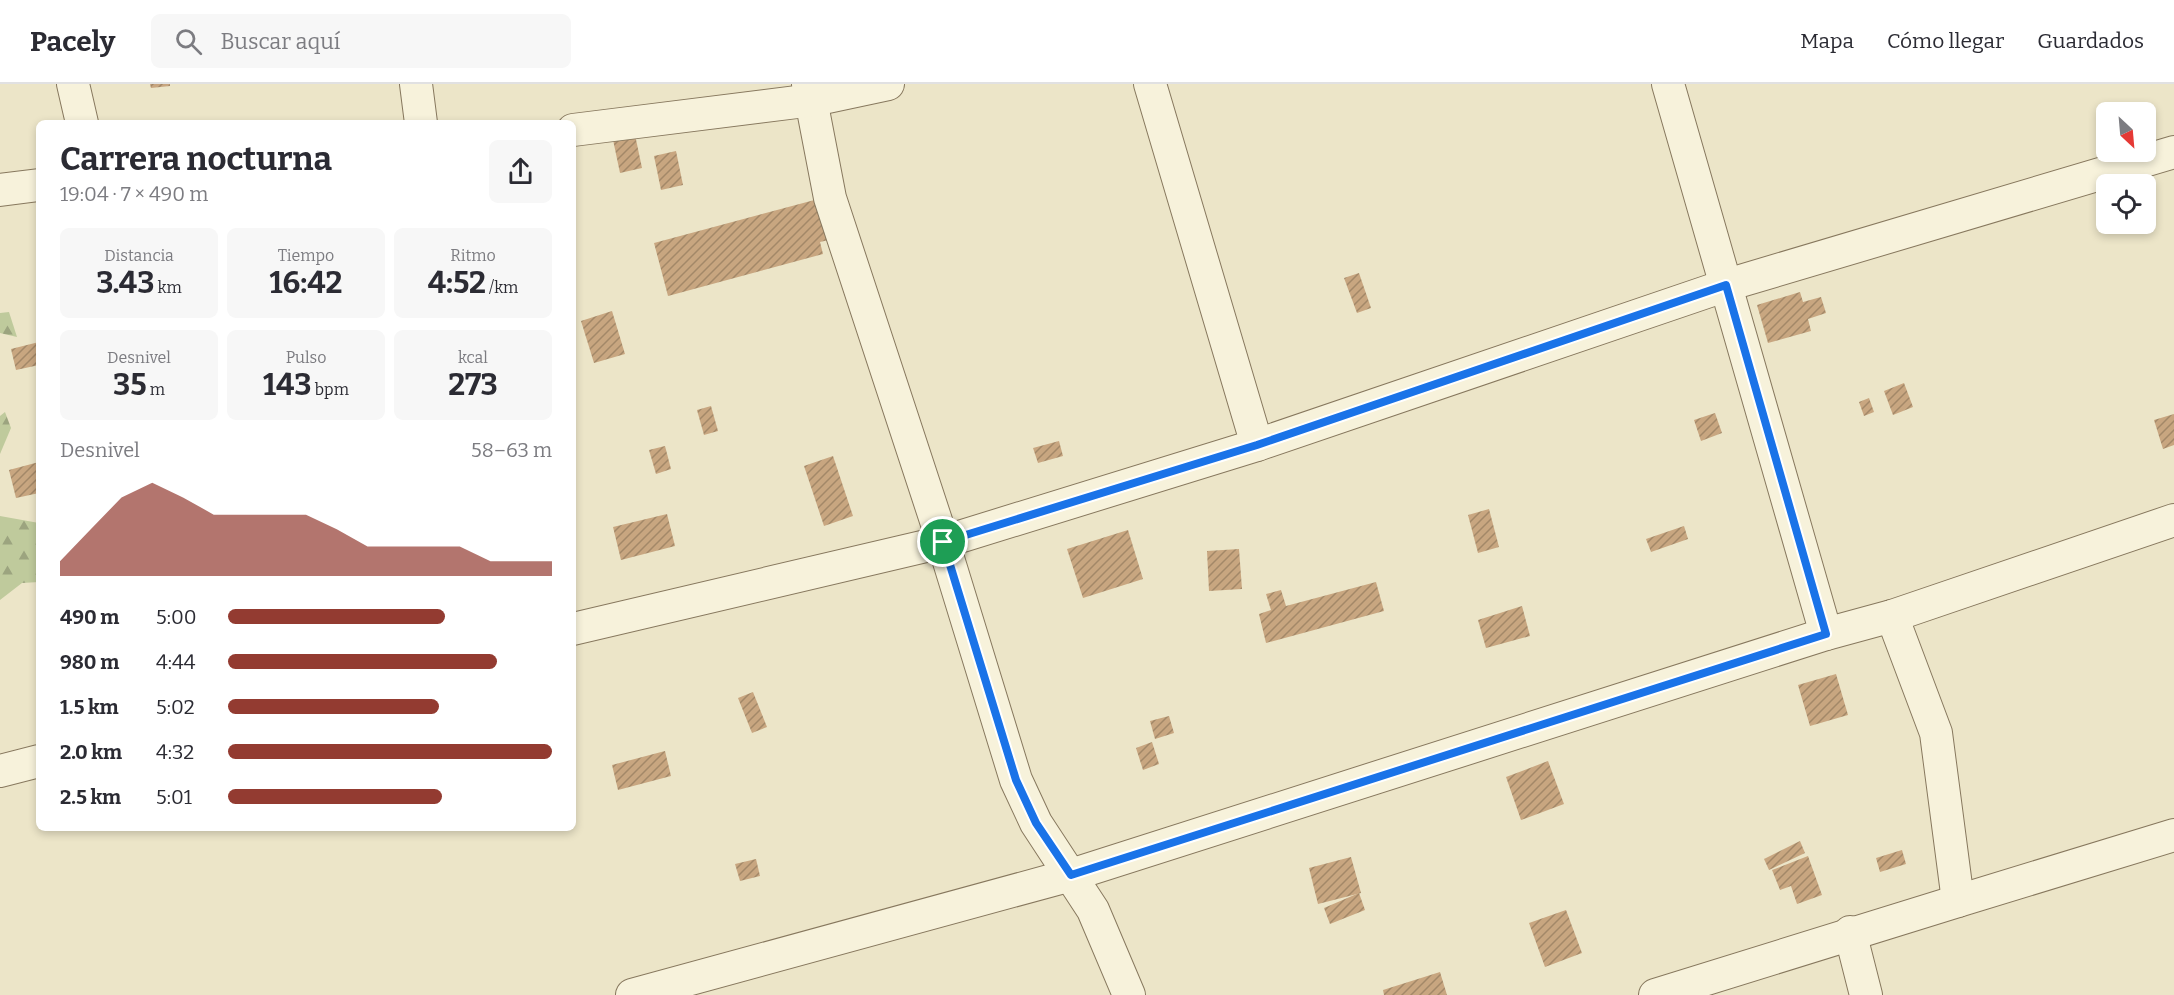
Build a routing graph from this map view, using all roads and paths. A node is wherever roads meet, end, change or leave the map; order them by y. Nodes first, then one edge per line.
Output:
1 (73, 84) edge
2 (416, 84) edge
3 (888, 84) edge
4 (1150, 84) edge
5 (1668, 84) edge
6 (810, 92) edge
7 (81, 120) edge
8 (421, 120) edge
9 (576, 130) edge
10 (2174, 152) edge
11 (36, 185) edge
12 (0, 190) edge
13 (1726, 285) junction
14 (1257, 445) junction
15 (2174, 520) edge
16 (943, 542) junction
17 (1892, 616) junction
18 (576, 628) edge
19 (1826, 634) junction
20 (36, 762) edge
21 (0, 771) edge
22 (2174, 835) edge
23 (1071, 875) junction
24 (1958, 901) junction
25 (1850, 932) junction
26 (632, 995) edge
27 (1129, 995) edge
28 (1655, 995) edge
29 (1866, 995) edge

1 - 7 street
2 - 8 street
3 - 6 street
4 - 14 street
5 - 13 street
6 - 9 street
6 - 16 street
10 - 13 street
11 - 12 street
13 - 14 street
13 - 19 street
14 - 16 street
15 - 17 street
16 - 18 street
16 - 23 street
17 - 19 street
17 - 24 street
19 - 23 street
20 - 21 street
22 - 24 street
23 - 26 street
23 - 27 street
24 - 25 street
25 - 28 street
25 - 29 street

